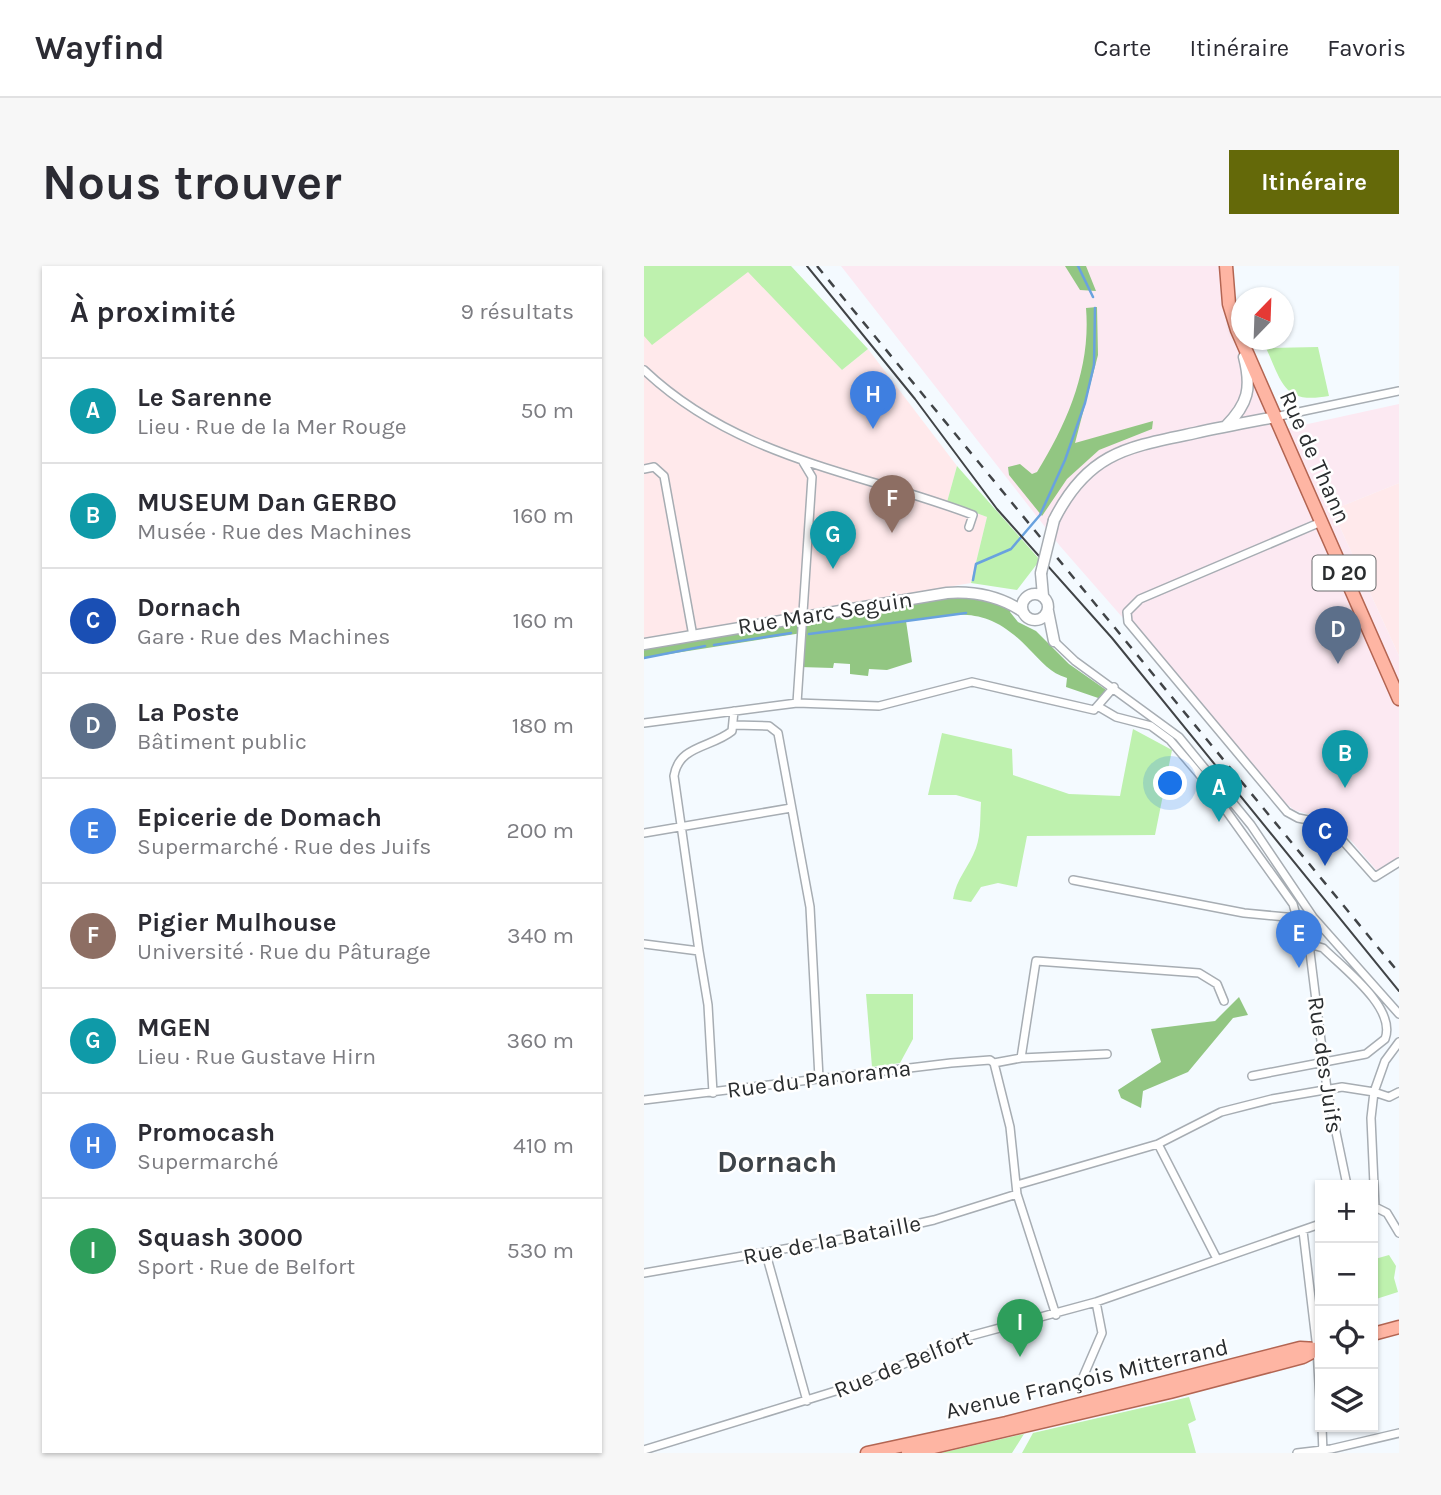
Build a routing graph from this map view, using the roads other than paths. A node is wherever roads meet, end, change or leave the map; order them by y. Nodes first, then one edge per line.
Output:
1 (1226, 266) edge
2 (1231, 310) edge
3 (1242, 350) edge
4 (1246, 350) edge
5 (644, 370) edge
6 (1399, 391) edge
7 (1275, 417) junction
8 (1226, 426) junction
9 (803, 462) junction
10 (644, 469) edge
11 (826, 469) junction
12 (812, 477) junction
13 (1321, 522) junction
14 (969, 527) dead end
15 (1041, 573) junction
16 (1029, 595) junction
17 (1043, 596) junction
18 (1005, 600) junction
19 (1022, 611) junction
20 (1048, 611) junction
21 (803, 615) junction
22 (1035, 620) junction
23 (693, 636) junction
24 (1055, 641) junction
25 (644, 644) edge
26 (1114, 687) junction
27 (1399, 699) edge
28 (797, 703) junction
29 (1099, 707) junction
30 (734, 711) junction
31 (644, 723) edge
32 (734, 725) junction
33 (791, 808) junction
34 (680, 828) junction
35 (644, 833) edge
36 (1399, 863) edge
37 (1073, 880) dead end
38 (1297, 918) junction
39 (644, 944) edge
40 (1310, 944) junction
41 (699, 951) junction
42 (1224, 1002) dead end
43 (1399, 1014) edge
44 (1399, 1042) edge
45 (1107, 1054) dead end
46 (1021, 1058) junction
47 (994, 1063) junction
48 (1326, 1064) junction
49 (1252, 1076) dead end
50 (819, 1078) junction
51 (1327, 1090) junction
52 (1374, 1092) junction
53 (713, 1093) junction
54 (1399, 1093) edge
55 (644, 1100) edge
56 (1158, 1144) junction
57 (1346, 1180) edge
58 (1373, 1180) edge
59 (1017, 1185) junction
60 (1017, 1194) junction
61 (1378, 1209) edge
62 (1315, 1226) edge
63 (1303, 1231) junction
64 (1399, 1233) edge
65 (766, 1254) junction
66 (1217, 1259) junction
67 (644, 1273) edge
68 (1096, 1302) junction
69 (1056, 1315) junction
70 (1315, 1320) edge
71 (1399, 1327) edge
72 (1378, 1333) edge
73 (1315, 1349) edge
74 (1315, 1351) edge
75 (1083, 1377) dead end
76 (807, 1401) junction
77 (1322, 1432) edge
78 (1399, 1433) edge
79 (644, 1450) edge
80 (1323, 1451) edge
81 (867, 1453) edge
82 (908, 1453) edge
83 (1297, 1453) edge

1 - 2 main road, Rue de Thann / D 20
3 - 8 street
4 - 7 main road, Rue de Thann / D 20
5 - 9 street
6 - 7 street
7 - 8 street
7 - 13 main road, Rue de Thann / D 20
8 - 15 street, bridge
9 - 11 street
9 - 12 street
10 - 23 street
11 - 12 street
11 - 14 street
12 - 21 street
13 - 27 main road, Rue de Thann / D 20
13 - 36 street
15 - 16 street
15 - 17 street
16 - 17 street
16 - 18 street, Rue Marc Seguin
16 - 19 street
17 - 20 street
18 - 19 street, Rue Marc Seguin
18 - 21 street, Rue Marc Seguin
19 - 22 street
20 - 22 street
20 - 24 street
21 - 23 street, Rue Marc Seguin
21 - 28 street
22 - 24 street
23 - 25 street, Rue Marc Seguin
24 - 26 street
26 - 29 street
26 - 43 street
28 - 29 street
28 - 30 street
29 - 38 street
30 - 31 street
30 - 32 street
32 - 33 street
32 - 34 street
33 - 34 street
33 - 50 street
34 - 35 street
34 - 41 street
37 - 38 street
38 - 40 street
39 - 41 street
40 - 48 street, Rue des Juifs
40 - 48 street
41 - 53 street
42 - 46 street
44 - 52 street
45 - 46 street, Rue du Panorama
46 - 47 street, Rue du Panorama
47 - 50 street, Rue du Panorama
47 - 59 street
48 - 49 street
48 - 51 street, Rue des Juifs
50 - 53 street, Rue du Panorama
51 - 52 street
51 - 56 street
51 - 57 street, Rue des Juifs
52 - 54 street
52 - 58 street
53 - 55 street, Rue du Panorama
56 - 59 street
56 - 66 street
59 - 60 street
60 - 65 street, Rue de la Bataille
60 - 69 street
61 - 64 street
62 - 63 street, Rue de Belfort
63 - 66 street, Rue de Belfort
63 - 70 street
65 - 67 street, Rue de la Bataille
65 - 76 street
66 - 68 street, Rue de Belfort
68 - 69 street, Rue de Belfort
68 - 75 street
69 - 76 street, Rue de Belfort
71 - 72 main road
73 - 81 main road, Avenue François Mitterrand
74 - 82 main road, Avenue François Mitterrand
76 - 79 street, Rue de Belfort
77 - 80 street
78 - 80 street
80 - 83 street

